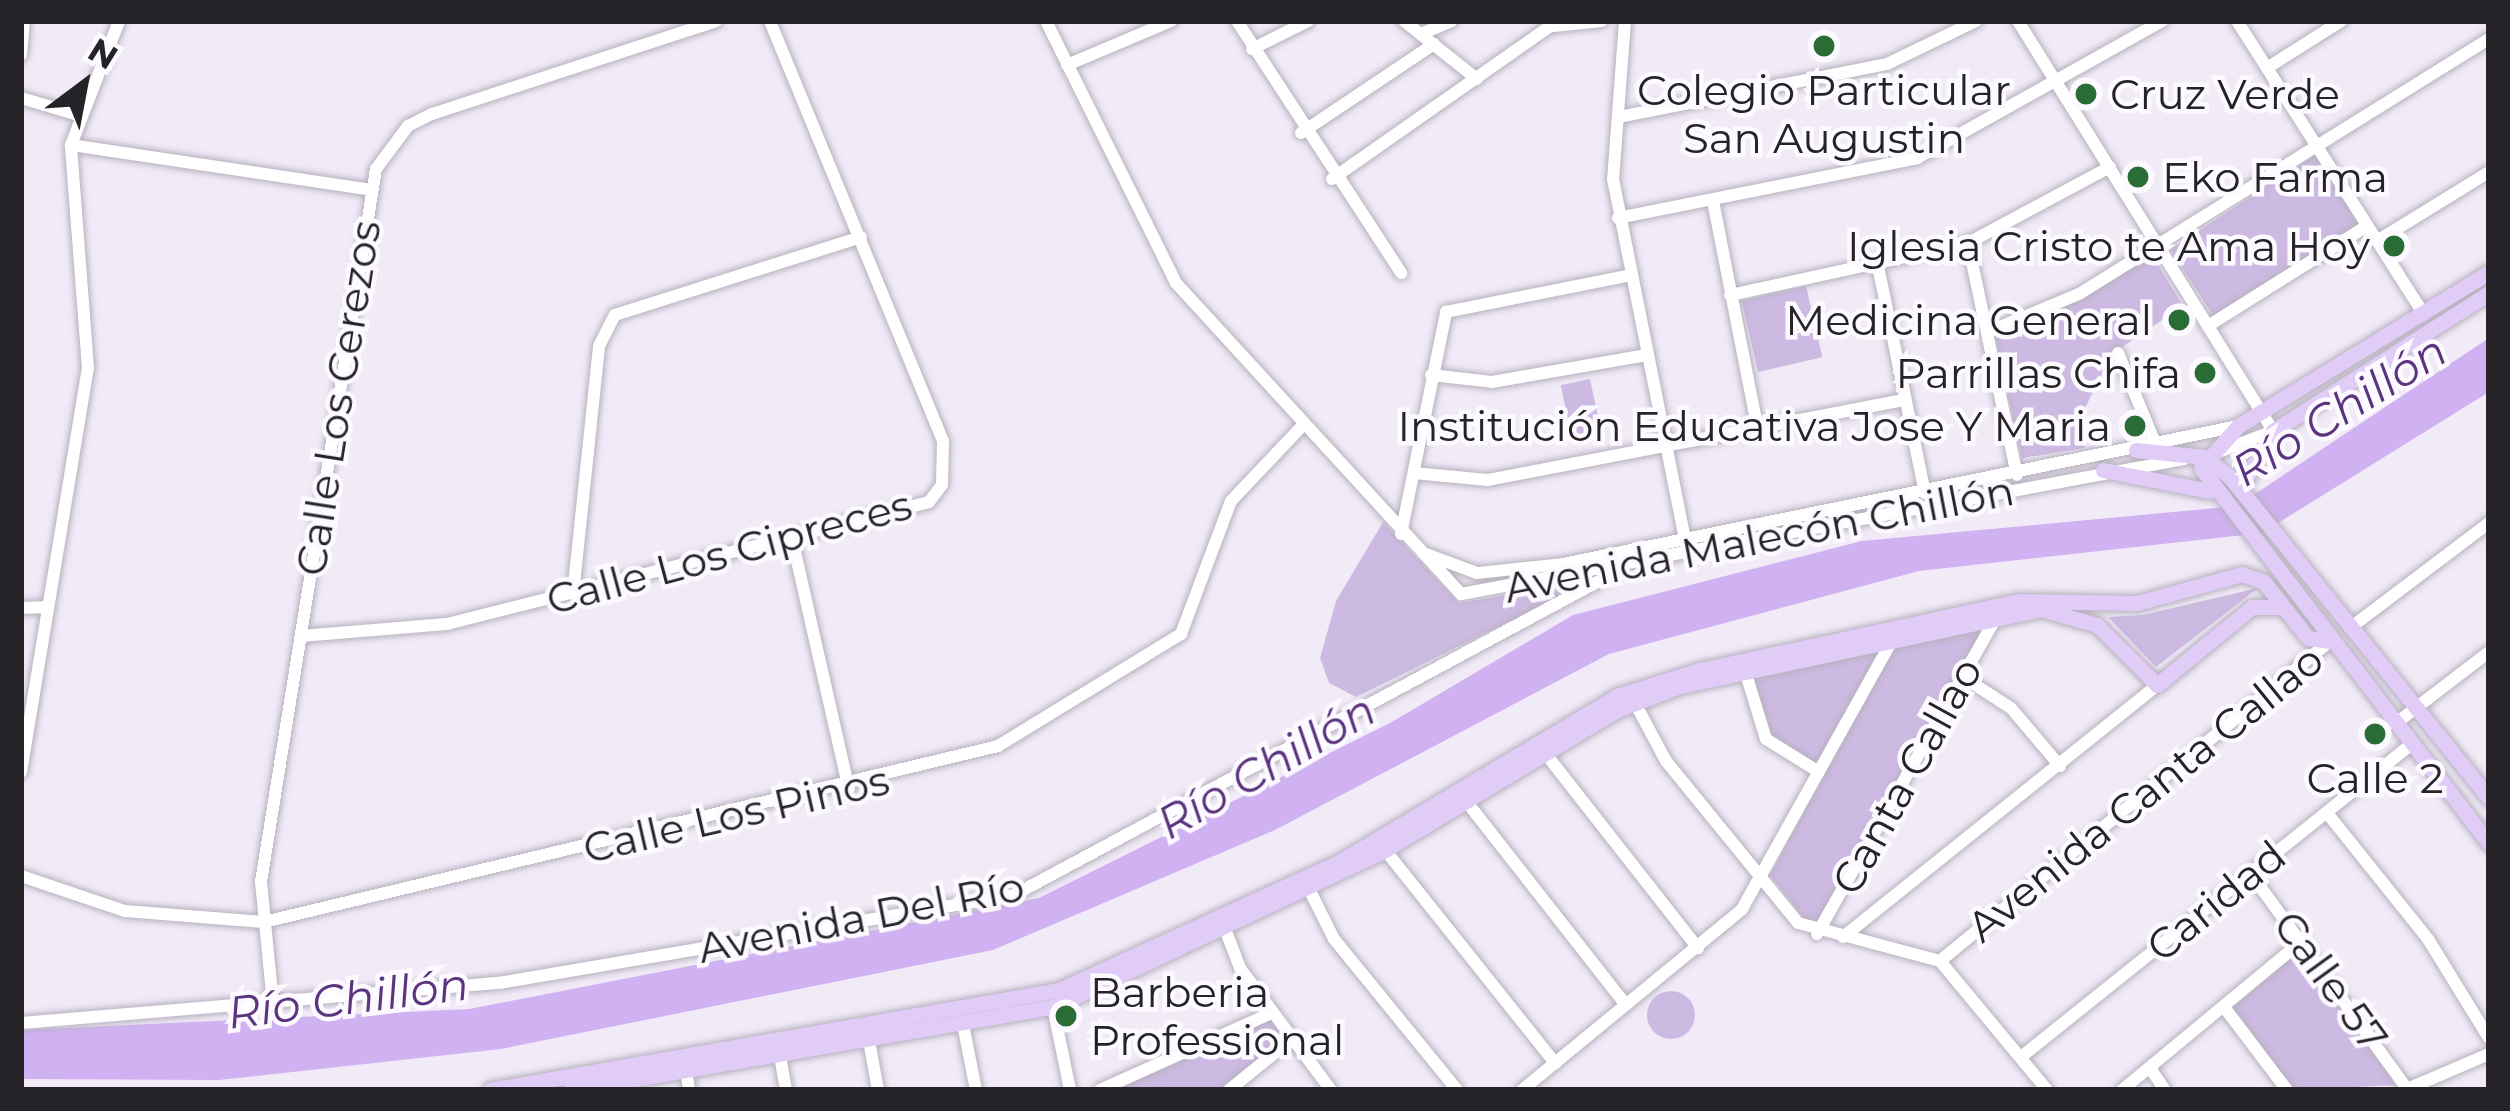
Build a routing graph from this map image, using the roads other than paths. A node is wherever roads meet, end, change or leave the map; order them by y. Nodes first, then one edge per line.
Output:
1 (119, 21) edge
2 (716, 21) edge
3 (770, 21) edge
4 (1046, 21) edge
5 (1171, 21) edge
6 (1237, 21) edge
7 (1308, 21) edge
8 (1404, 21) edge
9 (1451, 21) edge
10 (1532, 21) edge
11 (1602, 21) edge
12 (1625, 21) edge
13 (1976, 21) edge
14 (2018, 21) edge
15 (2128, 21) edge
16 (2162, 21) edge
17 (2237, 21) edge
18 (2342, 21) edge
19 (1562, 23) edge
20 (24, 29) edge
21 (1420, 34) junction
22 (1539, 35) junction
23 (2137, 36) junction
24 (2489, 39) edge
25 (1434, 44) junction
26 (1252, 49) junction
27 (21, 55) edge
28 (1067, 65) junction
29 (2267, 68) junction
30 (1477, 79) junction
31 (2058, 84) junction
32 (21, 98) edge
33 (78, 116) junction
34 (1619, 117) junction
35 (1301, 134) junction
36 (71, 145) junction
37 (2317, 146) junction
38 (2110, 167) junction
39 (2489, 172) edge
40 (1332, 179) junction
41 (370, 190) junction
42 (1713, 201) junction
43 (1618, 218) junction
44 (2368, 226) junction
45 (861, 237) junction
46 (2378, 242) junction
47 (1968, 243) junction
48 (2158, 243) junction
49 (1878, 266) junction
50 (2489, 272) edge
51 (1401, 273) dead end
52 (1631, 275) junction
53 (2489, 292) edge
54 (1730, 295) junction
55 (2424, 315) junction
56 (2208, 326) junction
57 (1988, 332) junction
58 (2118, 353) dead end
59 (1647, 355) junction
60 (1431, 375) junction
61 (1905, 400) junction
62 (2264, 415) junction
63 (1303, 425) junction
64 (1757, 426) junction
65 (2238, 426) junction
66 (2273, 431) junction
67 (2156, 445) junction
68 (1666, 447) junction
69 (2135, 450) junction
70 (2205, 457) junction
71 (2103, 470) junction
72 (1414, 473) junction
73 (2017, 475) junction
74 (2240, 489) junction
75 (1925, 493) junction
76 (2215, 496) junction
77 (2489, 523) edge
78 (1402, 534) junction
79 (793, 543) junction
80 (1686, 547) junction
81 (1416, 550) junction
82 (1626, 566) junction
83 (573, 594) junction
84 (46, 607) junction
85 (2280, 607) junction
86 (21, 608) edge
87 (1996, 618) junction
88 (2350, 628) junction
89 (1896, 634) junction
90 (301, 636) junction
91 (2330, 641) junction
92 (2489, 652) edge
93 (1746, 674) junction
94 (1963, 677) junction
95 (2157, 685) junction
96 (1635, 703) junction
97 (2417, 707) junction
98 (2395, 724) junction
99 (2411, 745) junction
100 (1545, 753) junction
101 (2060, 766) junction
102 (21, 772) edge
103 (1819, 772) junction
104 (2485, 787) edge
105 (849, 789) junction
106 (1466, 801) junction
107 (2326, 813) junction
108 (2489, 843) edge
109 (1385, 850) junction
110 (2251, 874) junction
111 (21, 876) edge
112 (1762, 878) junction
113 (1309, 889) junction
114 (264, 922) junction
115 (1222, 922) junction
116 (1817, 934) junction
117 (1843, 937) junction
118 (2303, 940) junction
119 (1698, 947) junction
120 (1940, 961) junction
121 (273, 1004) junction
122 (1626, 1005) junction
123 (1053, 1007) junction
124 (2224, 1007) junction
125 (1270, 1013) junction
126 (21, 1023) edge
127 (963, 1024) junction
128 (868, 1034) junction
129 (2489, 1038) edge
130 (1292, 1039) junction
131 (779, 1049) junction
132 (2489, 1054) edge
133 (2021, 1057) junction
134 (1555, 1063) junction
135 (2150, 1069) junction
136 (686, 1070) junction
137 (594, 1088) edge
138 (496, 1089) edge
139 (570, 1090) edge
140 (689, 1090) edge
141 (787, 1090) edge
142 (878, 1090) edge
143 (976, 1090) edge
144 (1070, 1090) edge
145 (1100, 1090) edge
146 (1229, 1090) edge
147 (1331, 1090) edge
148 (1457, 1090) edge
149 (1522, 1090) edge
150 (2047, 1090) edge
151 (2122, 1090) edge
152 (2165, 1090) edge
153 (2287, 1090) edge
154 (2406, 1090) edge

1 - 33 street
2 - 41 street, Calle Los Cerezos
3 - 45 street, Calle Los Cipreces
4 - 28 street
5 - 28 street
6 - 26 street
7 - 26 street
8 - 21 street
9 - 21 street
10 - 22 street
11 - 19 street
12 - 34 street
13 - 34 street
14 - 31 street
15 - 23 street
16 - 23 street
17 - 29 street
18 - 29 street
19 - 22 street
20 - 27 street
21 - 25 street
22 - 30 street
23 - 31 street
24 - 37 street
25 - 30 street
25 - 35 street
26 - 35 street
28 - 63 street
29 - 37 street
30 - 40 street
31 - 38 street
31 - 42 street
32 - 33 street
33 - 36 street
34 - 43 street
35 - 40 street
36 - 41 street
36 - 84 street
37 - 44 street
37 - 48 street
38 - 47 street
38 - 48 street
39 - 46 street
40 - 51 street
41 - 90 street, Calle Los Cerezos
42 - 43 street
42 - 54 street
43 - 52 street
44 - 46 street
44 - 56 street
45 - 79 street, Calle Los Cipreces
45 - 83 street
46 - 55 street
47 - 49 street
47 - 57 street
48 - 56 street
48 - 57 street
49 - 54 street
49 - 61 street
50 - 55 main road, Avenida Malecón Chillón
52 - 59 street
52 - 60 street
53 - 66 main road, Avenida Malecón Chillón
54 - 64 street
55 - 62 main road, Avenida Malecón Chillón
56 - 62 street
57 - 73 street
58 - 67 street
59 - 60 street
59 - 68 street
60 - 72 street
61 - 64 street
61 - 75 street
62 - 65 main road, Avenida Malecón Chillón
62 - 66 street
63 - 78 street
63 - 105 street, Calle Los Pinos
64 - 68 street
65 - 67 street, Avenida Malecón Chillón
65 - 70 main road
66 - 70 street, Avenida Malecón Chillón
66 - 74 main road
67 - 69 street, Avenida Malecón Chillón
68 - 72 street
68 - 80 street
69 - 70 main road
69 - 73 street, Avenida Malecón Chillón
70 - 71 street, Avenida Malecón Chillón
70 - 74 main road
70 - 76 main road
71 - 76 main road
71 - 80 street, Avenida Malecón Chillón
72 - 78 street
73 - 75 street, Avenida Malecón Chillón
74 - 88 main road
75 - 80 street, Avenida Malecón Chillón
76 - 91 main road
77 - 88 street
78 - 81 street
79 - 83 street, Calle Los Cipreces
79 - 105 street
80 - 81 street, Avenida Malecón Chillón
80 - 82 street, Avenida Malecón Chillón
81 - 82 street, Avenida Malecón Chillón
82 - 121 street, Avenida Del Río
83 - 90 street, Calle Los Cipreces
84 - 86 street
84 - 102 street
85 - 89 main road
85 - 91 main road
85 - 95 main road
87 - 89 main road
87 - 94 street, Canta Callao
87 - 95 main road
88 - 91 main road, Avenida Canta Callao
88 - 97 main road
89 - 93 main road
89 - 103 street
89 - 115 main road
90 - 114 street, Calle Los Cerezos
91 - 98 main road
91 - 120 street, Avenida Canta Callao
92 - 97 street
93 - 96 main road
93 - 103 street
94 - 101 street
94 - 116 street, Canta Callao
95 - 101 street
96 - 100 main road
96 - 112 street
97 - 98 street
97 - 104 main road
98 - 99 main road
99 - 107 street, Caridad
99 - 108 main road
100 - 106 main road
100 - 119 street
101 - 117 street
103 - 112 street
105 - 114 street, Calle Los Pinos
106 - 109 main road
106 - 122 street
107 - 110 street, Caridad
107 - 129 street
109 - 113 main road
109 - 134 street
110 - 118 street, Calle 57
110 - 133 street, Caridad
111 - 114 street, Calle Los Pinos
112 - 116 street
112 - 119 street
113 - 115 main road
113 - 148 street
114 - 121 street, Calle Los Cerezos
115 - 123 main road
115 - 125 street
115 - 128 main road
116 - 117 street
117 - 120 street
118 - 124 street
118 - 154 street, Calle 57
119 - 122 street
120 - 133 street
121 - 126 street, Avenida Del Río
122 - 134 street
123 - 127 main road
123 - 144 street
124 - 135 street
124 - 153 street
125 - 130 street
125 - 145 street
127 - 128 main road
127 - 143 street
128 - 131 main road
128 - 142 street
130 - 146 street
130 - 147 street
131 - 136 main road
131 - 138 main road
131 - 141 street
132 - 154 street
133 - 150 street
134 - 149 street
135 - 151 street
135 - 152 street
136 - 137 main road
136 - 140 street
137 - 139 main road

